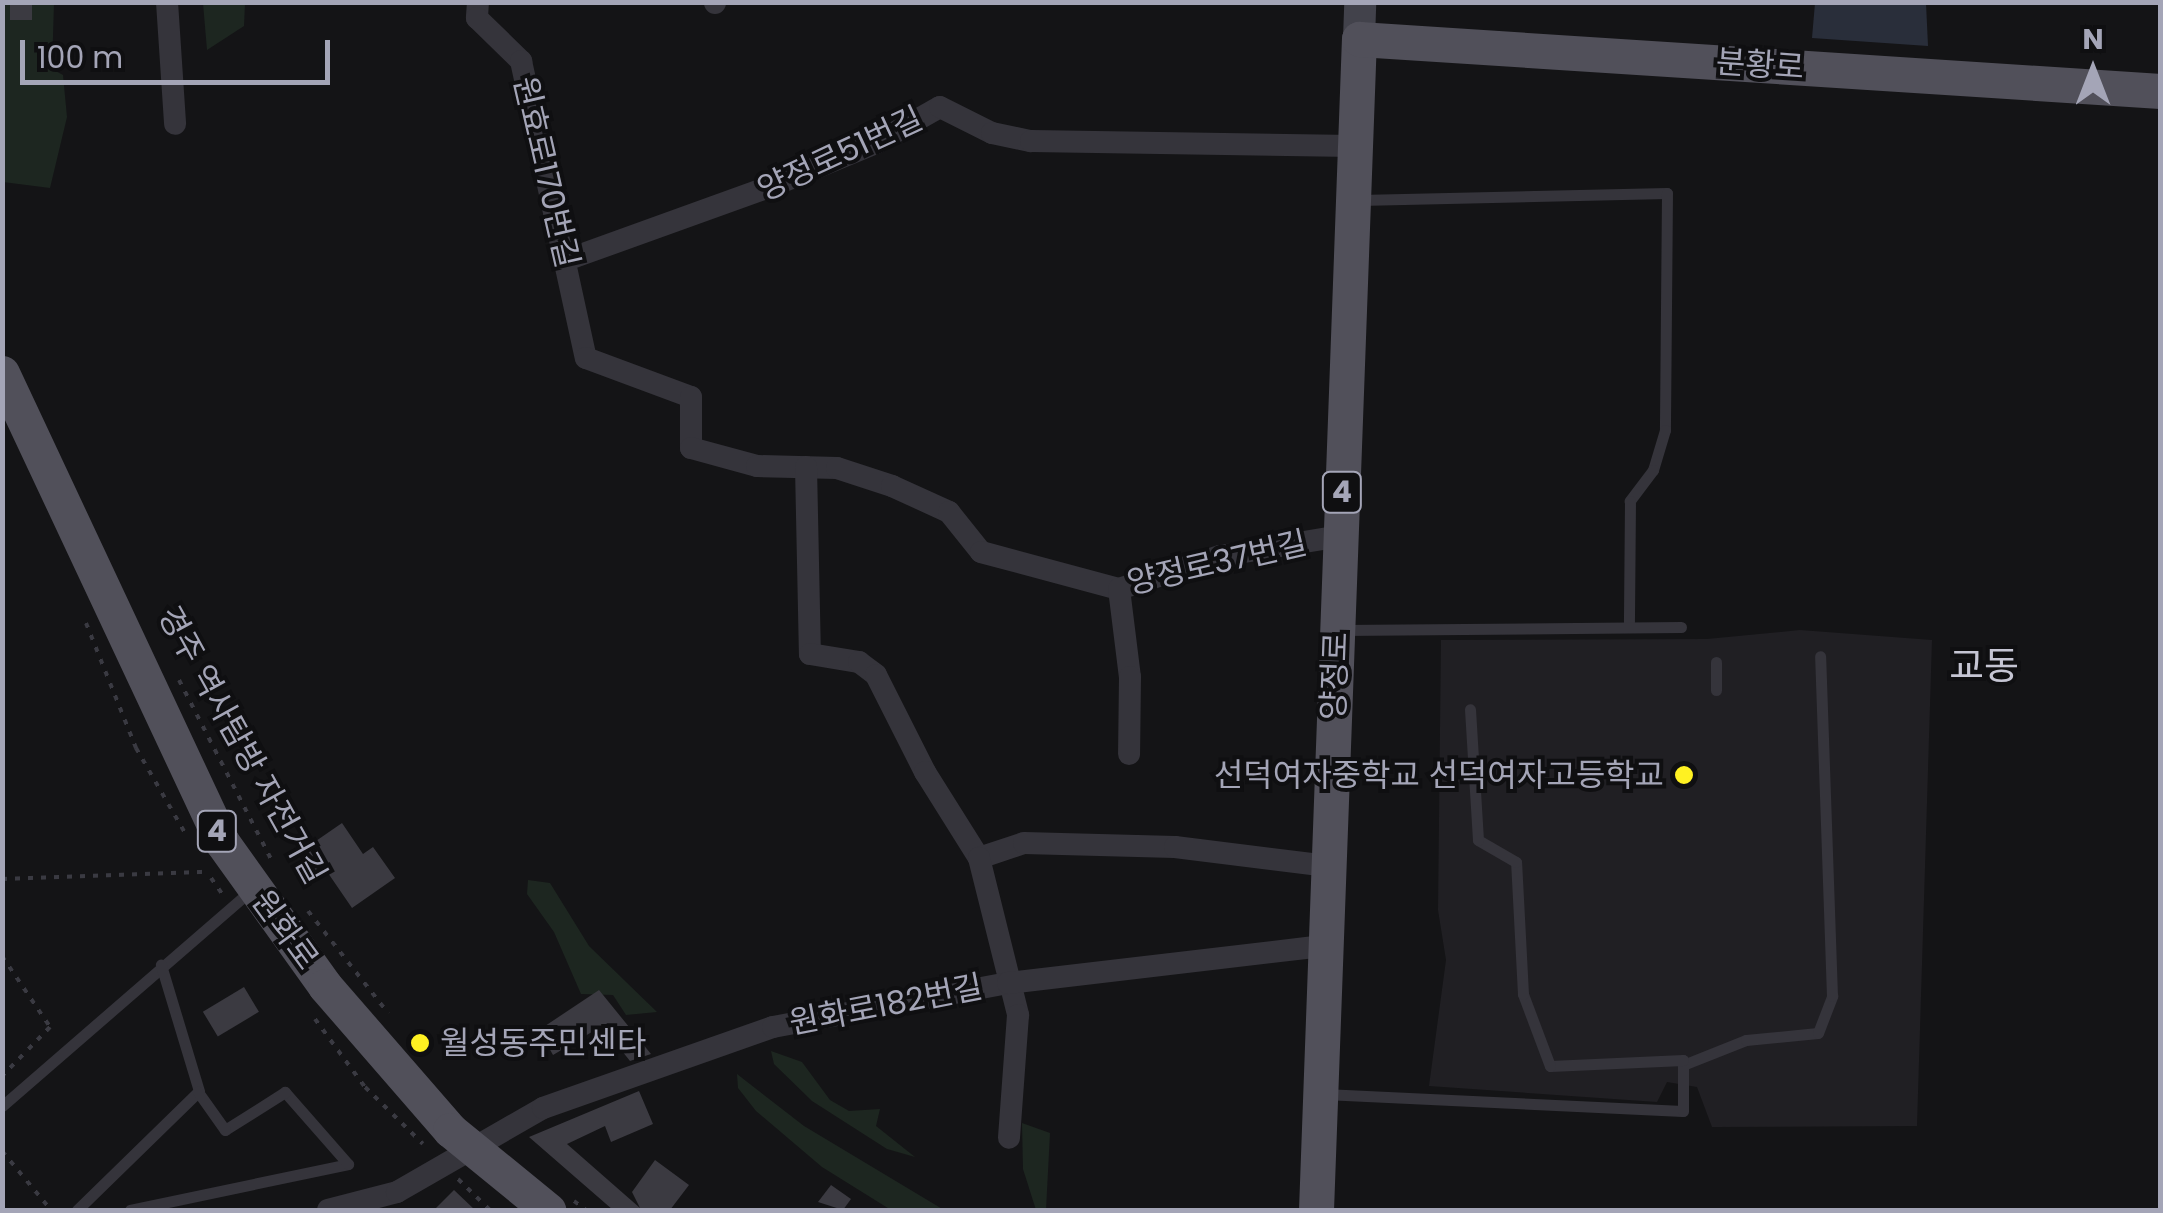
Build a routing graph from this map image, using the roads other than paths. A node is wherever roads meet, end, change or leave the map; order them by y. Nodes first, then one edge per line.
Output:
1 (167, 2) edge
2 (478, 2) edge
3 (1360, 2) edge
4 (1359, 39) junction
5 (2160, 91) edge
6 (175, 124) dead end
7 (1353, 146) junction
8 (1350, 200) junction
9 (569, 259) junction
10 (586, 358) joint
11 (2, 373) edge
12 (806, 468) junction
13 (1341, 536) junction
14 (1119, 589) junction
15 (1681, 626) dead end
16 (1629, 627) junction
17 (1337, 630) junction
18 (1820, 656) dead end
19 (1716, 662) dead end
20 (1716, 690) dead end
21 (1470, 709) dead end
22 (1130, 754) dead end
23 (979, 858) junction
24 (1328, 866) junction
25 (266, 880) junction
26 (1325, 946) junction
27 (160, 965) junction
28 (1008, 982) junction
29 (1683, 1066) junction
30 (198, 1092) junction
31 (1320, 1094) junction
32 (2, 1106) edge
33 (1009, 1138) dead end
34 (472, 1153) junction
35 (560, 1204) edge
36 (78, 1210) edge
37 (130, 1210) edge
38 (328, 1210) edge
39 (1316, 1210) edge

1 - 6 street
2 - 9 street, 원효로170번길
3 - 4 street, 양정로
4 - 5 main road, 분황로
4 - 7 main road, 양정로 / 4
7 - 8 main road, 양정로 / 4
7 - 9 street, 양정로51번길
8 - 13 main road, 양정로 / 4
8 - 16 lane
9 - 10 street, 원효로170번길
10 - 12 street, 양정로37번길
11 - 25 main road, 원화로 / 4
12 - 14 street, 양정로37번길
12 - 23 street
13 - 14 street, 양정로37번길
13 - 17 main road, 양정로 / 4
14 - 22 street
15 - 16 lane
16 - 17 lane
17 - 24 main road, 양정로 / 4
18 - 29 lane
19 - 20 lane
21 - 29 lane
23 - 24 street
23 - 28 street
24 - 26 main road, 양정로 / 4
25 - 27 lane
25 - 34 main road, 원화로 / 4
26 - 28 street, 원화로182번길
26 - 31 main road, 양정로 / 4
27 - 30 lane
27 - 32 lane
28 - 33 street
28 - 34 street, 원화로182번길
29 - 31 lane
30 - 36 lane
30 - 37 lane
31 - 39 main road, 양정로 / 4
34 - 35 main road, 원화로 / 4
34 - 38 street, 원화로182번길

